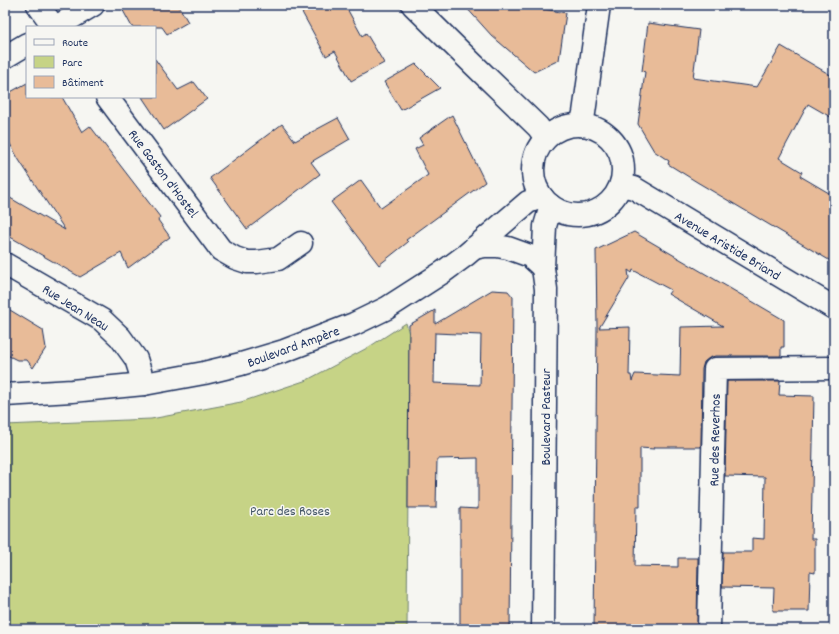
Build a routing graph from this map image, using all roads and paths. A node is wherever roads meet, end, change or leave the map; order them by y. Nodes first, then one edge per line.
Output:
1 (38, 5) edge
2 (93, 5) edge
3 (413, 5) edge
4 (600, 5) edge
5 (54, 26) edge
6 (57, 26) edge
7 (26, 45) edge
8 (5, 57) edge
9 (108, 98) edge
10 (581, 125) junction
11 (546, 138) junction
12 (621, 184) junction
13 (547, 202) junction
14 (301, 243) dead end
15 (474, 248) junction
16 (5, 264) edge
17 (543, 268) junction
18 (834, 308) edge
19 (834, 368) edge
20 (144, 384) junction
21 (5, 395) edge
22 (544, 629) edge
23 (710, 629) edge

1 - 5 street
2 - 6 street
3 - 11 street
4 - 10 street
7 - 8 street
9 - 14 street, Rue Gaston d'Hostel
10 - 11 street
10 - 12 street
11 - 13 street
12 - 13 street
12 - 18 street, Avenue Aristide Briand
13 - 15 street, Boulevard Ampère
13 - 17 street, Boulevard Pasteur
15 - 17 street
15 - 20 street, Boulevard Ampère
16 - 20 street, Rue Jean Neau
17 - 22 street, Boulevard Pasteur
19 - 23 street, Rue des Reverhos
20 - 21 street, Boulevard Ampère

